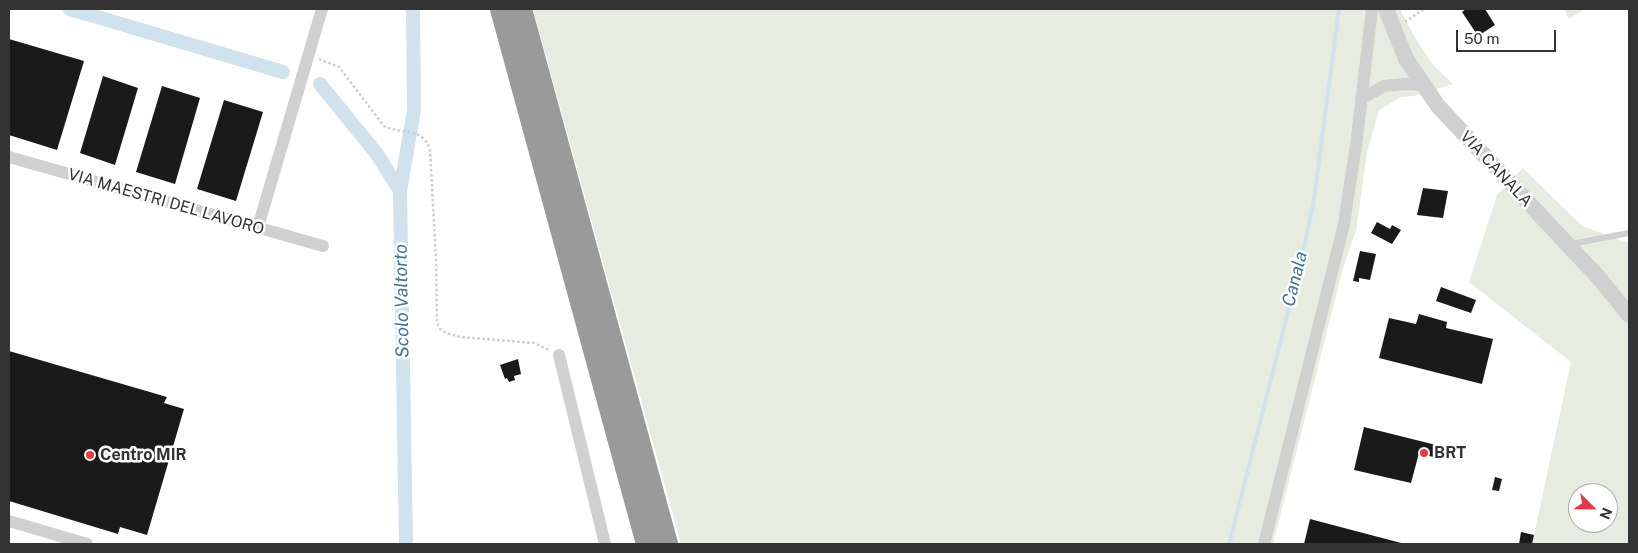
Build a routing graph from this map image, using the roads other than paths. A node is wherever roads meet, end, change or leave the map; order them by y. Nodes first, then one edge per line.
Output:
1 (322, 9) edge
2 (501, 9) edge
3 (521, 9) edge
4 (1372, 9) edge
5 (1386, 9) edge
6 (1424, 85) junction
7 (1361, 98) junction
8 (9, 157) edge
9 (258, 227) junction
10 (1629, 233) edge
11 (1567, 245) junction
12 (323, 246) dead end
13 (1629, 315) edge
14 (559, 355) road end
15 (9, 521) edge
16 (87, 544) edge
17 (605, 544) edge
18 (647, 544) edge
19 (667, 544) edge
20 (1264, 544) edge

1 - 9 street
2 - 18 highway
3 - 19 highway
4 - 7 street
5 - 6 street, VIA CANALA
6 - 7 street
6 - 11 street, VIA CANALA
7 - 20 street
8 - 9 street, VIA MAESTRI DEL LAVORO
9 - 12 street, VIA MAESTRI DEL LAVORO
10 - 11 lane
11 - 13 street, VIA CANALA
14 - 17 street
15 - 16 street

